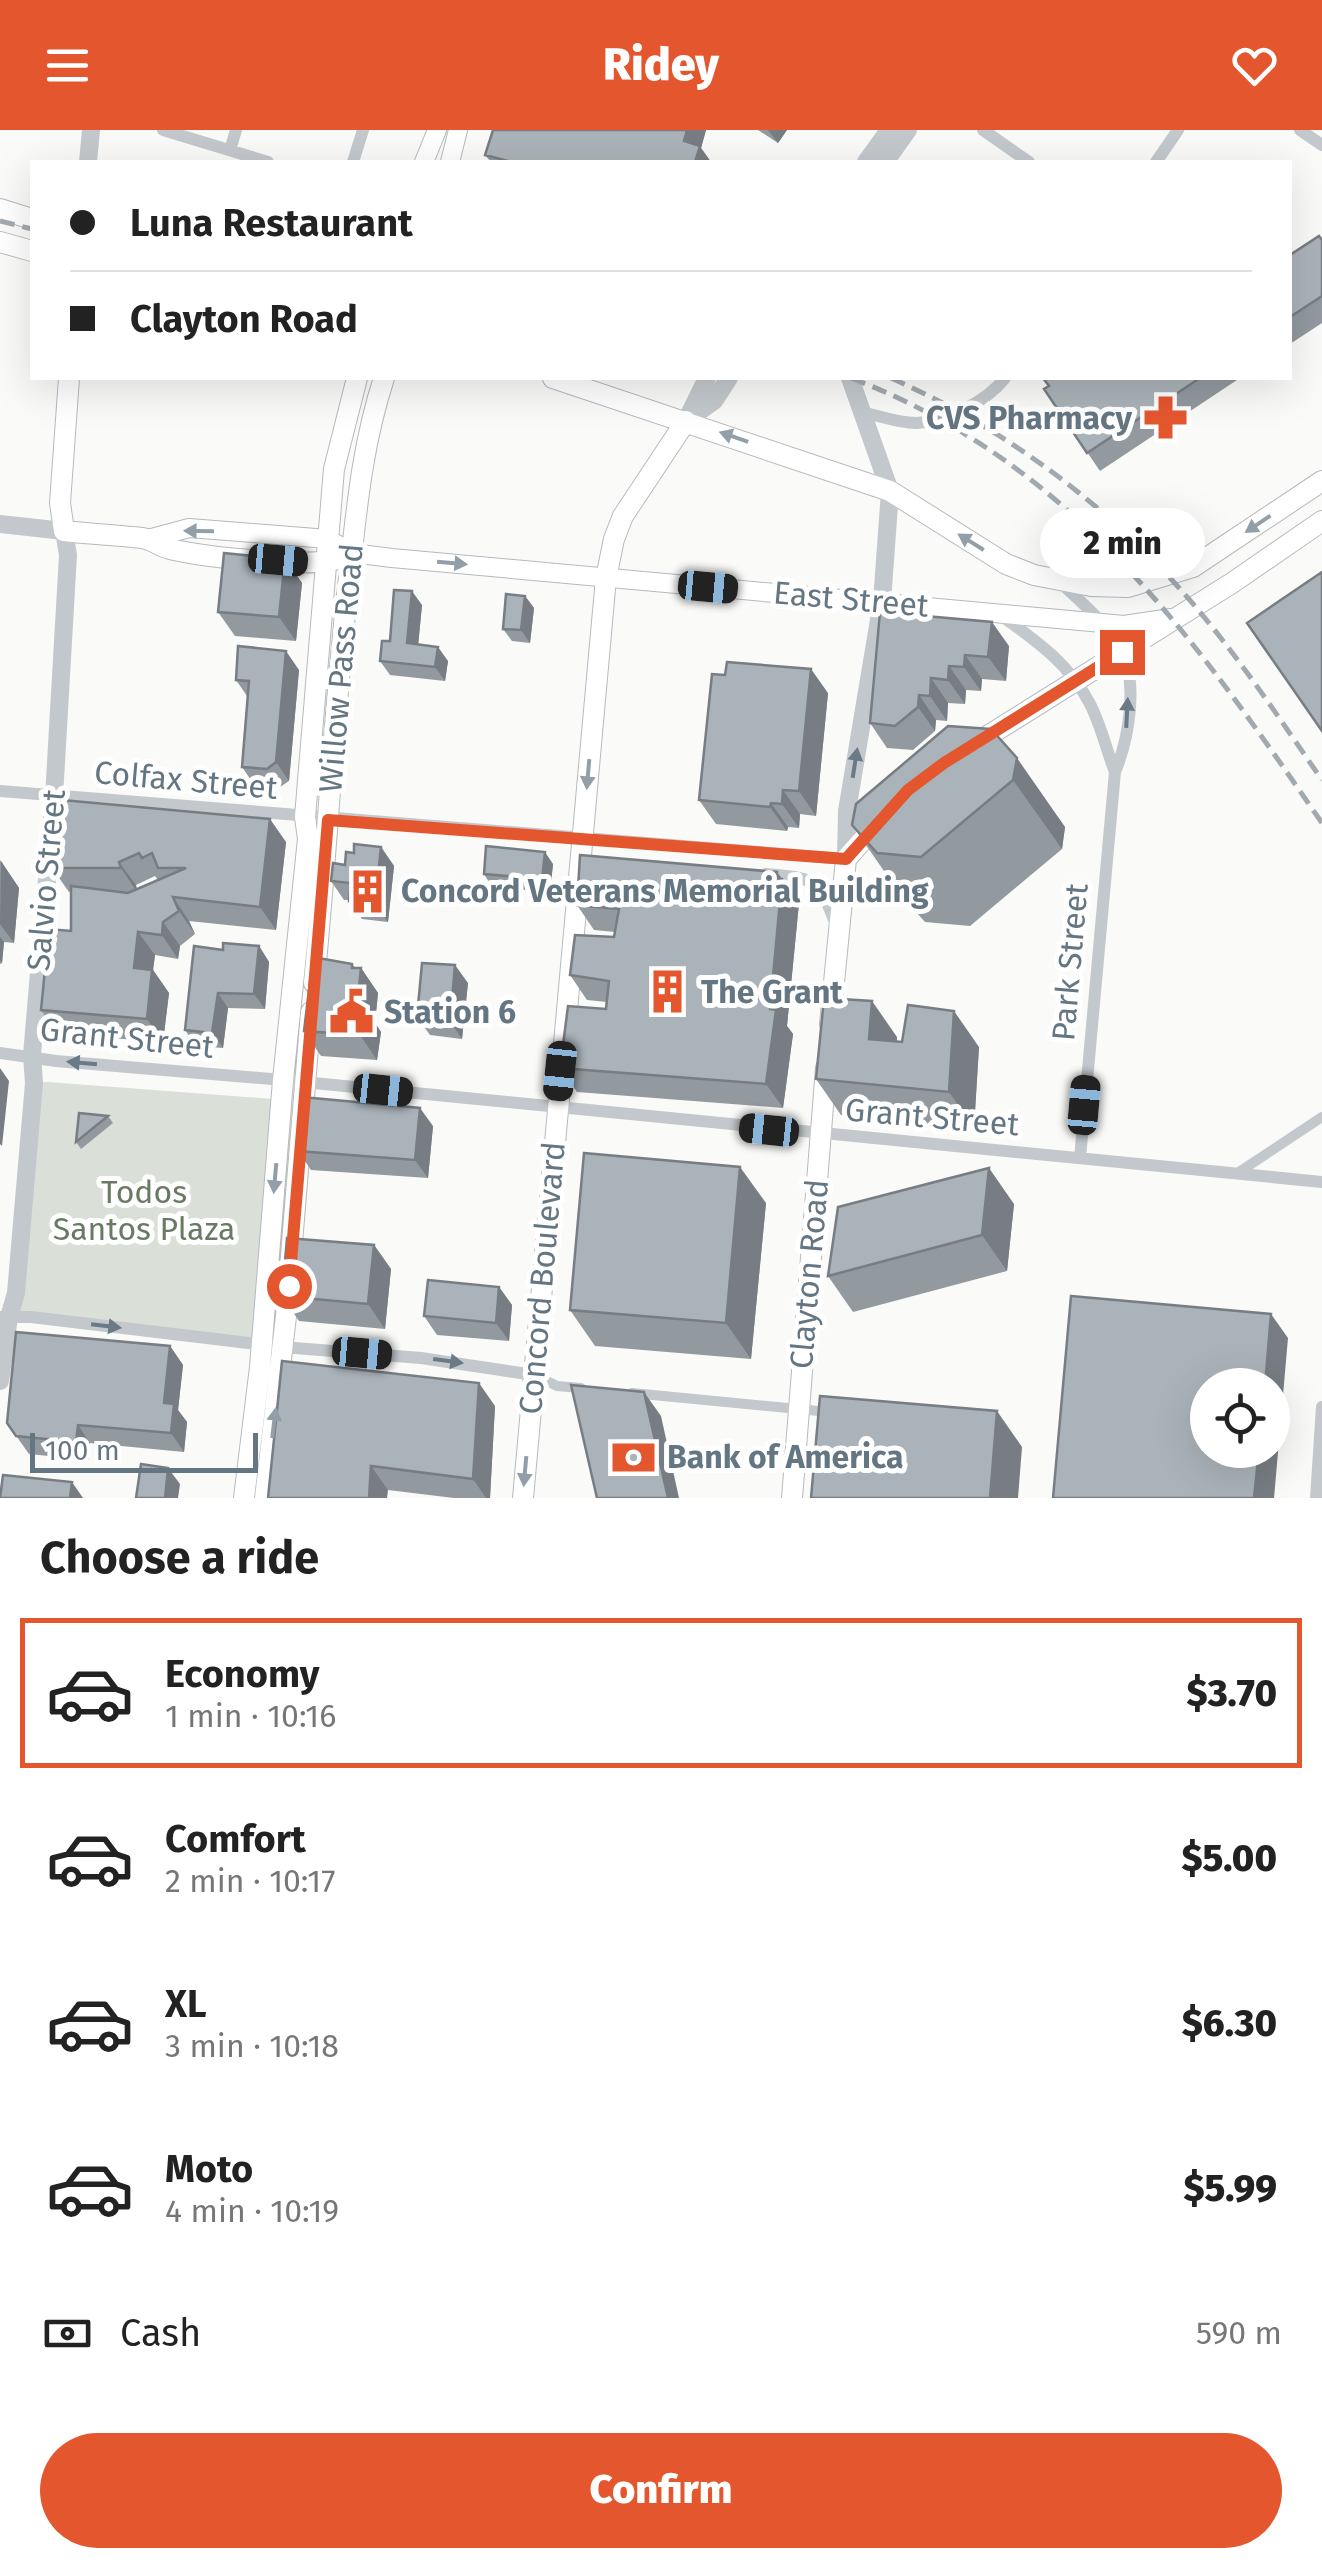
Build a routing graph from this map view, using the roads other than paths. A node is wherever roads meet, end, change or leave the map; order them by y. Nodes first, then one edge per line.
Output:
1 (91, 130) edge
2 (163, 130) edge
3 (236, 130) edge
4 (363, 130) edge
5 (437, 130) edge
6 (458, 130) edge
7 (889, 130) edge
8 (908, 130) edge
9 (983, 130) edge
10 (1178, 130) edge
11 (1300, 130) edge
12 (1322, 145) edge
13 (230, 150) junction
14 (88, 160) edge
15 (262, 160) edge
16 (353, 160) edge
17 (425, 160) edge
18 (450, 160) edge
19 (867, 160) edge
20 (886, 160) edge
21 (1026, 160) edge
22 (1157, 160) edge
23 (0, 209) edge
24 (30, 217) edge
25 (0, 242) edge
26 (30, 251) edge
27 (69, 380) edge
28 (356, 380) edge
29 (383, 380) edge
30 (559, 380) edge
31 (705, 380) edge
32 (728, 380) edge
33 (851, 380) edge
34 (1003, 380) edge
35 (862, 412) junction
36 (686, 421) junction
37 (1322, 481) edge
38 (890, 490) junction
39 (1322, 521) edge
40 (0, 524) edge
41 (64, 531) junction
42 (148, 538) junction
43 (328, 539) junction
44 (352, 553) junction
45 (329, 563) junction
46 (606, 578) junction
47 (1060, 581) junction
48 (882, 602) junction
49 (998, 613) junction
50 (1171, 618) junction
51 (1103, 623) junction
52 (1122, 652) junction
53 (1076, 681) junction
54 (958, 755) edge
55 (1116, 772) junction
56 (0, 790) edge
57 (54, 797) junction
58 (889, 811) edge
59 (305, 818) junction
60 (328, 820) junction
61 (582, 839) junction
62 (846, 859) junction
63 (596, 862) edge
64 (753, 873) edge
65 (577, 893) junction
66 (838, 929) junction
67 (0, 1052) edge
68 (32, 1055) junction
69 (294, 1081) junction
70 (556, 1109) junction
71 (1322, 1117) edge
72 (820, 1135) junction
73 (1080, 1158) junction
74 (1239, 1172) junction
75 (1322, 1182) edge
76 (5, 1317) edge
77 (272, 1346) junction
78 (534, 1375) junction
79 (0, 1381) edge
80 (595, 1390) edge
81 (614, 1391) edge
82 (1322, 1407) edge
83 (797, 1408) junction
84 (835, 1412) edge
85 (1321, 1437) edge
86 (244, 1498) edge
87 (265, 1498) edge
88 (523, 1498) edge
89 (792, 1498) edge
90 (1316, 1498) edge

1 - 14 street
2 - 13 street
3 - 13 street
4 - 16 street
5 - 17 main road
6 - 18 main road
7 - 19 street
8 - 20 street
9 - 21 street
10 - 22 street
11 - 12 street
13 - 15 street
23 - 24 main road
25 - 26 main road
27 - 41 main road, Salvio Street
28 - 43 main road, Willow Pass Road
29 - 44 main road, Willow Pass Road
30 - 36 main road
31 - 36 street, Concord Boulevard
32 - 36 street, Concord Boulevard
33 - 35 street
34 - 35 street
35 - 38 street
38 -> 36 main road
36 - 46 main road, Concord Boulevard
37 -> 47 main road
47 -> 38 main road
38 - 48 street
39 - 50 main road
40 - 41 street, East Street
41 - 42 main road, East Street
41 - 57 street, Salvio Street
43 -> 42 main road, East Street
42 - 45 main road, East Street
43 - 44 main road, East Street
43 - 45 main road, Willow Pass Road
44 - 45 main road, East Street
44 -> 46 main road, East Street
44 - 60 main road, Willow Pass Road
45 - 59 main road, Willow Pass Road
46 - 48 main road, East Street
46 -> 61 main road, Concord Boulevard
47 - 51 street, Park Street
48 - 49 main road, East Street
62 -> 48 street
49 - 51 main road, East Street
49 - 53 street, Park Street
50 - 51 main road, East Street
50 - 52 main road
51 - 52 street, Park Street
52 - 53 main road
55 -> 52 street, Park Street
53 - 54 main road
53 - 55 street, Park Street
55 - 73 street, Park Street
56 - 57 street, Colfax Street
57 - 59 street, Colfax Street
57 - 68 street, Salvio Street
58 - 62 main road
59 - 60 street, Colfax Street
59 - 69 main road, Willow Pass Road
60 - 61 street, Colfax Street
60 - 69 main road, Willow Pass Road
61 - 62 street, Colfax Street
61 - 65 main road, Concord Boulevard
62 - 66 main road, Clayton Road
63 - 65 street
64 - 66 street
65 - 70 main road, Concord Boulevard
66 - 72 main road, Clayton Road
67 - 68 street, Grant Street
69 -> 68 street, Grant Street
68 - 76 street, Salvio Street
69 - 70 street, Grant Street
69 - 77 main road, Willow Pass Road
70 - 72 street, Grant Street
70 - 78 main road, Concord Boulevard
71 - 74 street
72 - 73 street, Grant Street
72 - 83 main road, Clayton Road
73 - 74 street, Grant Street
74 - 75 street, Grant Street
76 -> 77 street
76 - 79 street, Salvio Street
77 -> 78 street
77 - 86 main road, Willow Pass Road
87 -> 77 main road, Willow Pass Road
78 - 80 street
78 -> 88 main road, Concord Boulevard
81 - 83 street
82 - 85 street
83 - 84 street
83 - 89 main road, Clayton Road
85 - 90 street

